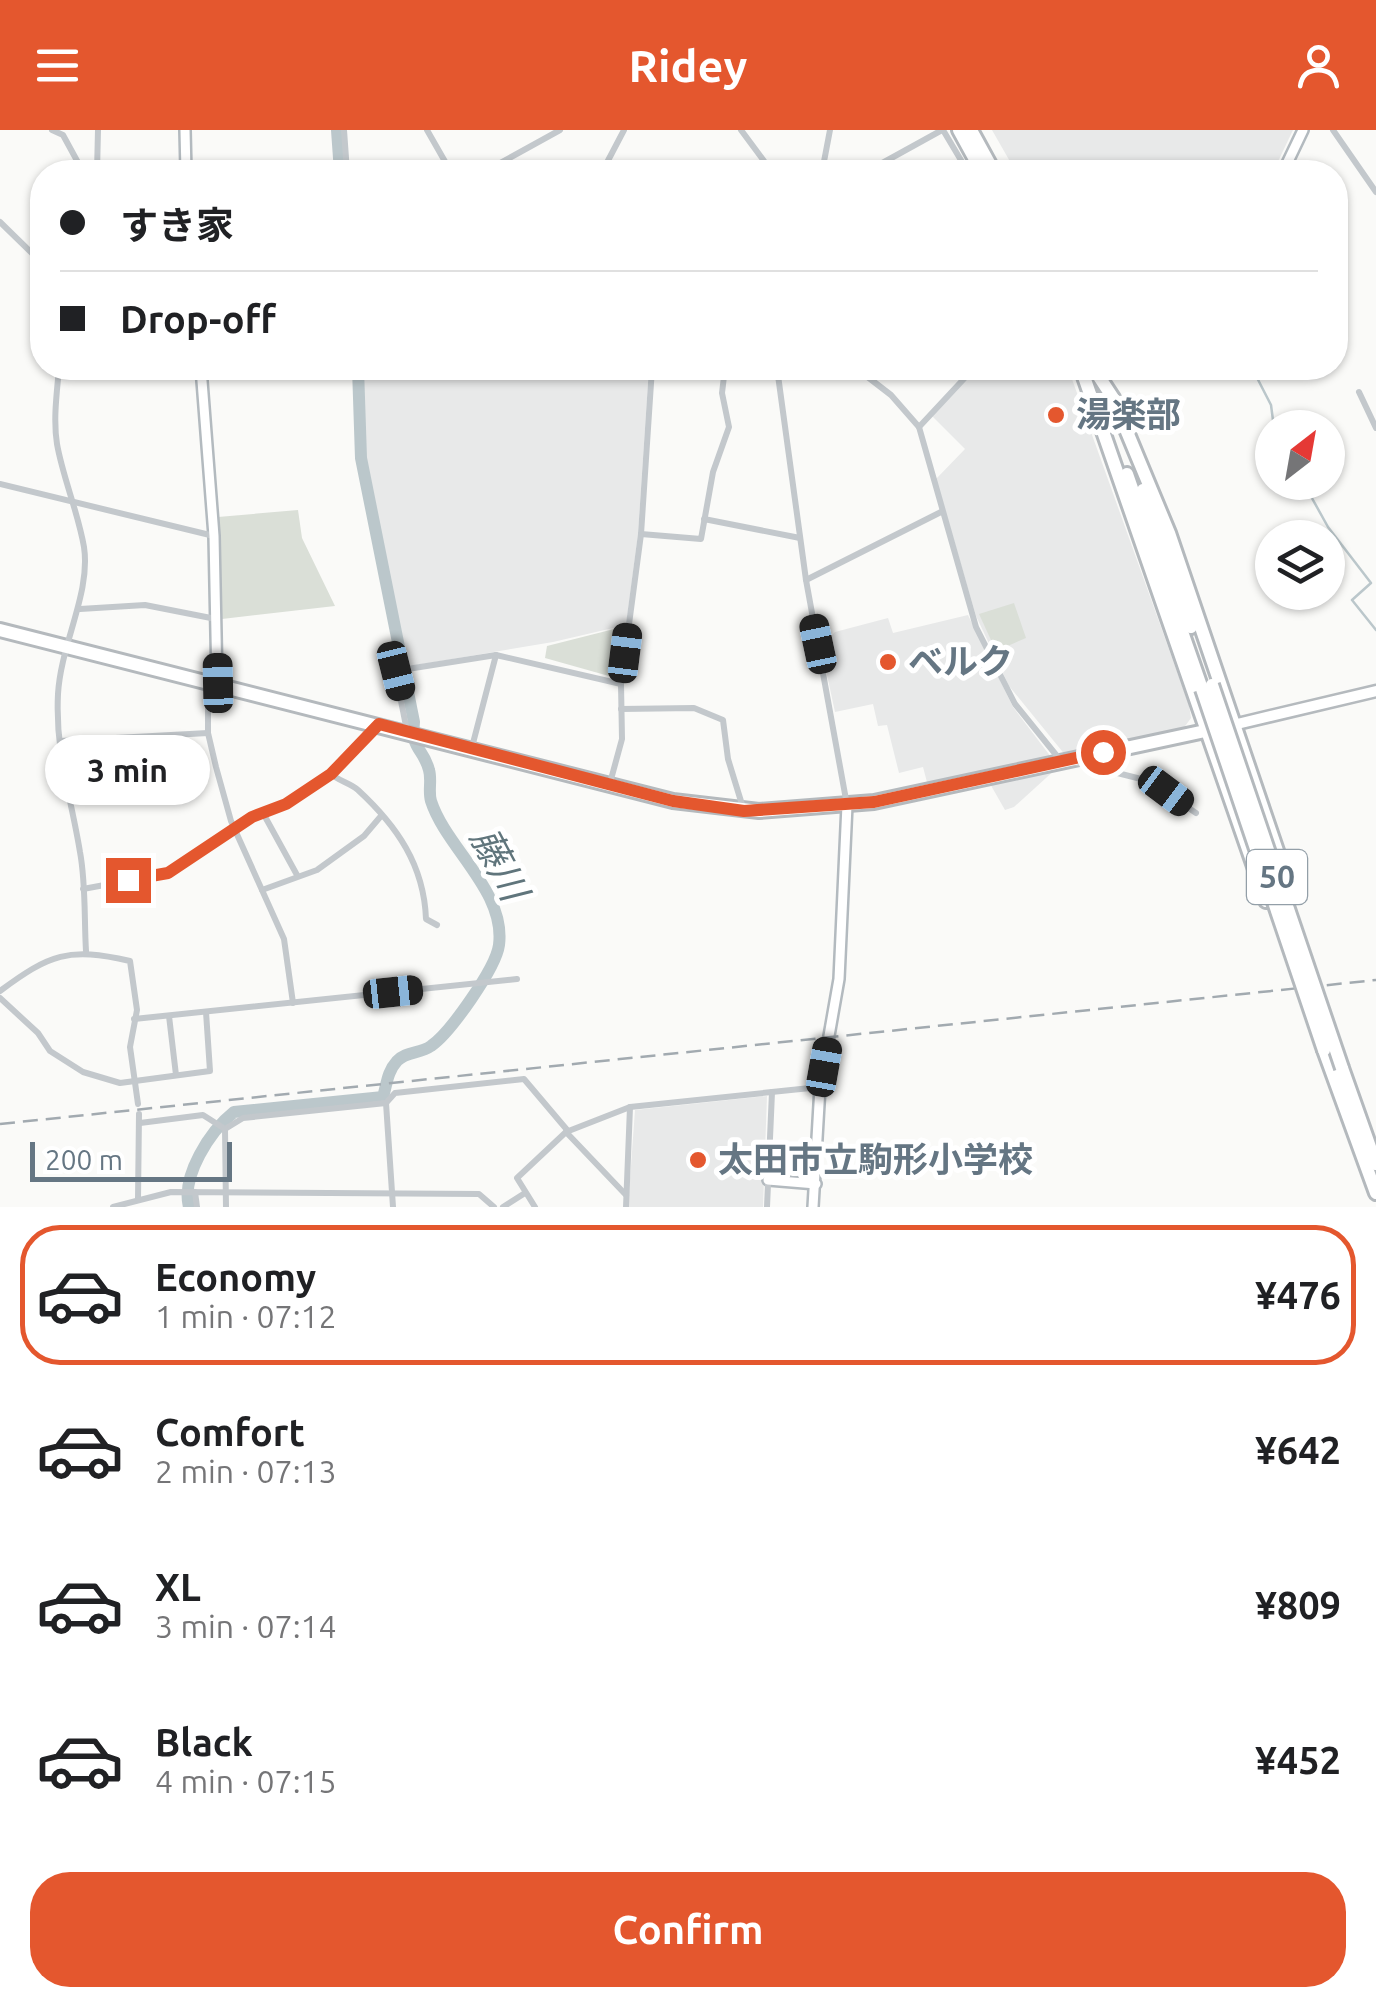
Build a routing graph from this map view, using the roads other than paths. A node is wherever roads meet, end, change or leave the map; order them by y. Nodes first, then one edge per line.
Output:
1 (52, 130) edge
2 (98, 130) edge
3 (184, 130) edge
4 (344, 130) edge
5 (427, 130) edge
6 (560, 130) edge
7 (613, 130) edge
8 (624, 130) edge
9 (742, 130) edge
10 (830, 130) edge
11 (943, 130) edge
12 (959, 130) edge
13 (971, 130) edge
14 (1303, 130) edge
15 (1333, 130) edge
16 (618, 139) junction
17 (77, 160) edge
18 (97, 160) edge
19 (185, 160) edge
20 (347, 160) edge
21 (444, 160) edge
22 (507, 160) edge
23 (608, 160) edge
24 (763, 160) edge
25 (824, 160) edge
26 (888, 160) edge
27 (961, 160) edge
28 (975, 160) edge
29 (987, 160) edge
30 (1289, 160) edge
31 (1376, 192) edge
32 (0, 222) edge
33 (30, 251) edge
34 (59, 380) edge
35 (202, 380) edge
36 (651, 380) edge
37 (723, 380) edge
38 (779, 380) edge
39 (869, 380) edge
40 (963, 380) edge
41 (1086, 380) edge
42 (1087, 380) edge
43 (1099, 380) edge
44 (1102, 380) edge
45 (1359, 392) dead end
46 (919, 426) junction
47 (1376, 428) edge
48 (0, 484) edge
49 (75, 502) junction
50 (941, 512) junction
51 (704, 520) junction
52 (641, 534) junction
53 (214, 536) junction
54 (800, 538) junction
55 (806, 580) junction
56 (80, 609) junction
57 (216, 619) junction
58 (0, 630) edge
59 (64, 645) junction
60 (496, 655) junction
61 (213, 682) junction
62 (620, 684) junction
63 (1207, 687) junction
64 (1376, 691) edge
65 (621, 709) junction
66 (379, 724) junction
67 (1233, 726) junction
68 (1208, 731) junction
69 (407, 732) junction
70 (208, 733) junction
71 (60, 742) junction
72 (471, 748) junction
73 (1065, 760) junction
74 (331, 774) junction
75 (610, 784) junction
76 (847, 806) junction
77 (744, 811) junction
78 (262, 813) junction
79 (1196, 813) dead end
80 (381, 816) junction
81 (235, 830) junction
82 (297, 875) junction
83 (83, 889) junction
84 (262, 890) junction
85 (437, 926) dead end
86 (86, 951) junction
87 (517, 979) dead end
88 (0, 995) edge
89 (293, 1003) junction
90 (206, 1012) junction
91 (168, 1016) junction
92 (134, 1019) junction
93 (1324, 1050) junction
94 (1342, 1068) junction
95 (176, 1075) junction
96 (134, 1080) junction
97 (820, 1087) junction
98 (772, 1092) junction
99 (386, 1103) junction
100 (138, 1104) dead end
101 (630, 1108) junction
102 (224, 1130) junction
103 (567, 1132) junction
104 (1363, 1145) junction
105 (1376, 1164) edge
106 (768, 1180) junction
107 (816, 1184) junction
108 (226, 1191) junction
109 (194, 1192) junction
110 (393, 1192) junction
111 (526, 1192) junction
112 (1376, 1194) edge
113 (626, 1195) junction
114 (138, 1199) junction
115 (113, 1207) edge
116 (197, 1207) edge
117 (226, 1207) edge
118 (393, 1207) edge
119 (494, 1207) edge
120 (503, 1207) edge
121 (535, 1207) edge
122 (626, 1207) edge
123 (767, 1207) edge
124 (813, 1207) edge

1 - 17 street
2 - 18 street
3 - 19 street
4 - 20 street
5 - 21 street
6 - 22 street
7 - 16 street
8 - 16 street
9 - 24 street
10 - 25 street
11 - 26 street
11 - 27 street
12 - 28 highway
13 - 29 highway
14 - 30 street
15 - 31 street
16 - 23 street
32 - 33 street
34 - 49 street
35 - 53 street
36 - 52 street
37 - 51 street
38 - 54 street
39 - 46 street
40 - 46 street
41 - 68 highway, 50
42 - 63 highway, 50
43 - 63 highway, 50
44 - 67 highway, 50
45 - 47 street
46 - 50 street
48 - 49 street
49 - 53 street
49 - 56 street
50 - 55 street
50 - 73 street
51 - 52 street
51 - 54 street
52 - 62 street
53 - 57 street
54 - 55 street
55 - 76 street
56 - 57 street
56 - 59 street
57 - 61 street
58 - 59 highway
59 - 61 highway
59 - 71 street
60 - 62 street
60 - 69 street
60 - 72 street
61 - 66 highway
61 - 70 street
62 - 65 street
63 - 93 highway, 50, bridge
63 - 94 highway, 50, bridge
64 - 67 main road
65 - 75 street
65 - 77 street
66 - 69 highway
66 - 74 street
67 - 68 highway
67 - 94 highway, 50, bridge
68 - 73 highway
68 - 93 highway, 50, bridge
69 - 72 highway
70 - 71 street
70 - 81 street
71 - 83 street
72 - 75 highway
73 - 76 highway
73 - 79 street
74 - 78 street
74 - 80 street
75 - 77 highway
76 - 77 highway
76 - 97 street
78 - 81 street
78 - 82 street
80 - 82 street
80 - 85 street
81 - 83 street
81 - 84 street
82 - 84 street
83 - 86 street
84 - 89 street
86 - 88 street
86 - 92 street
87 - 89 street
88 - 96 street
89 - 90 street
90 - 91 street
90 - 95 street
91 - 92 street
91 - 95 street
92 - 96 street
93 - 104 highway, 50
94 - 104 highway, 50
95 - 96 street
96 - 100 street
97 - 98 street
97 - 107 street
98 - 101 street
98 - 106 street
99 - 102 street
99 - 103 street
99 - 110 street
101 - 103 street
101 - 113 street
102 - 108 street
102 - 114 street
103 - 111 street
103 - 113 street
104 - 105 highway, 50
104 - 112 highway, 50
106 - 107 street
106 - 123 street
107 - 124 street
108 - 109 street
108 - 110 street
108 - 117 street
109 - 114 street
109 - 116 street
110 - 118 street
110 - 119 street
111 - 120 street
111 - 121 street
113 - 122 street
114 - 115 street

